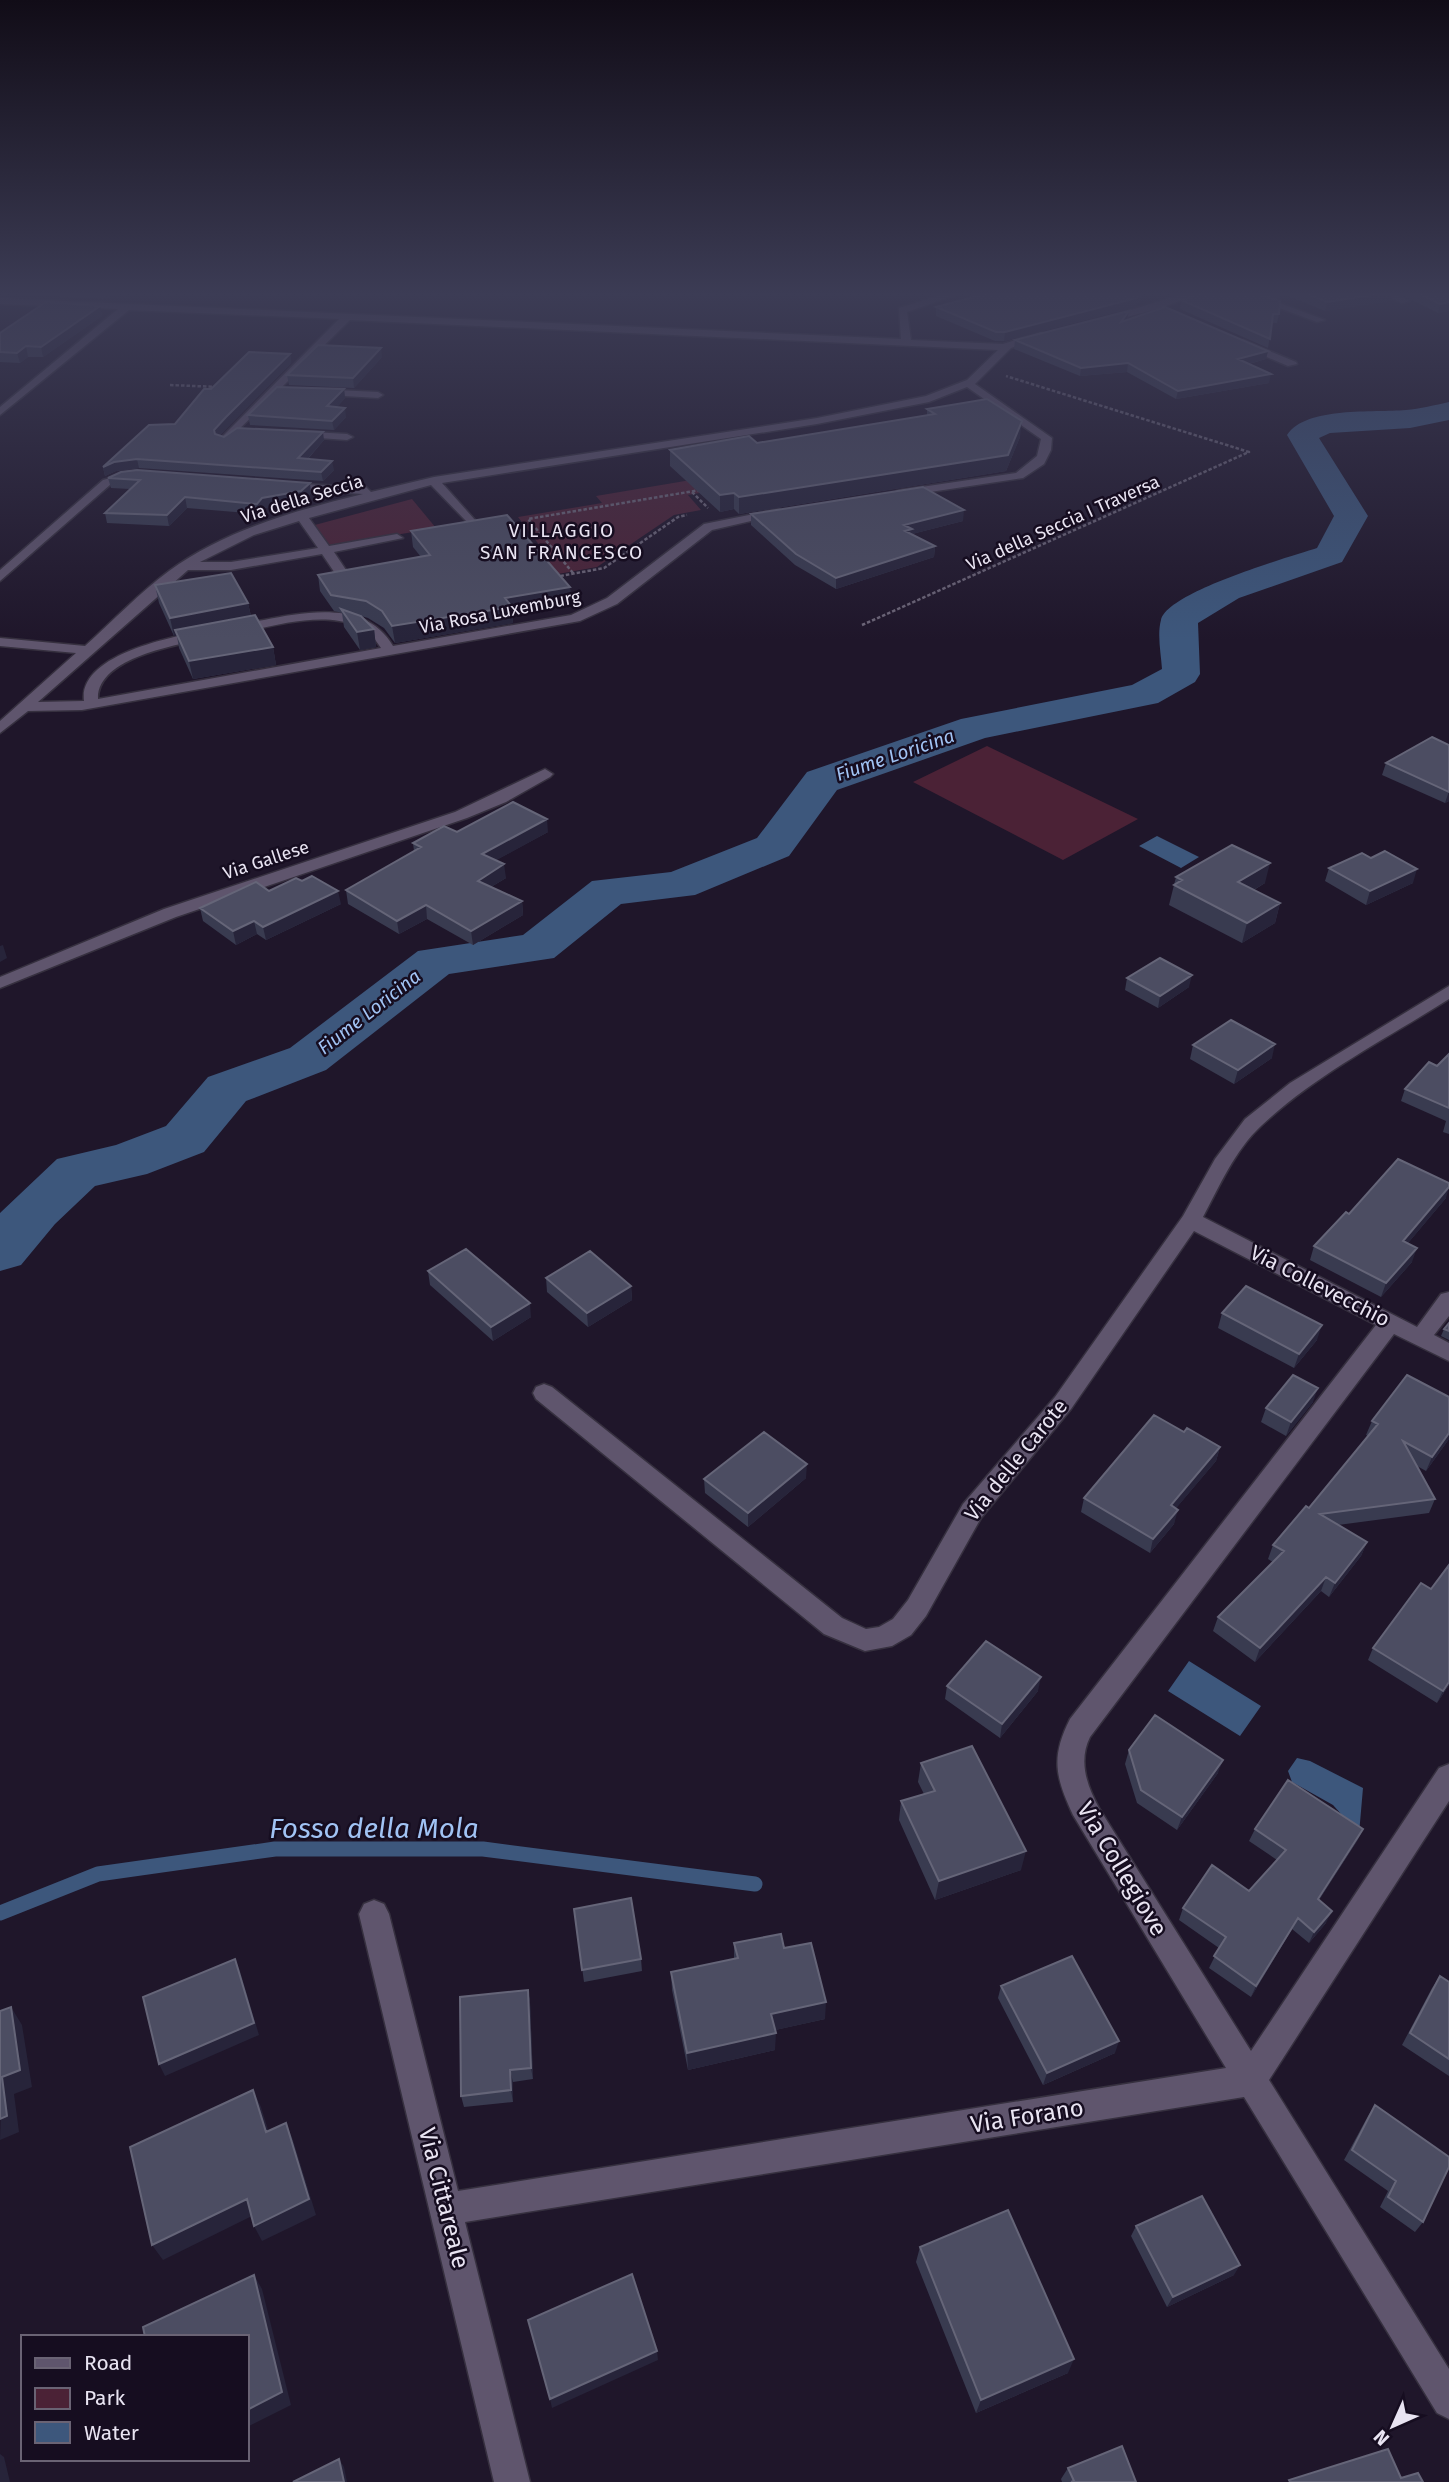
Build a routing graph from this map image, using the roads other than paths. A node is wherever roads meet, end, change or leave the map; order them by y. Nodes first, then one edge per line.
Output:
1 (255, 409) edge
2 (883, 409) edge
3 (1004, 409) edge
4 (234, 430) junction
5 (246, 431) edge
6 (284, 433) edge
7 (347, 437) dead end
8 (224, 441) edge
9 (153, 475) edge
10 (434, 481) junction
11 (274, 485) edge
12 (382, 493) junction
13 (882, 497) edge
14 (789, 512) edge
15 (301, 515) junction
16 (468, 520) edge
17 (397, 538) dead end
18 (325, 550) junction
19 (184, 566) junction
20 (0, 577) edge
21 (346, 579) edge
22 (0, 642) edge
23 (85, 650) junction
24 (390, 652) junction
25 (92, 705) junction
26 (25, 708) junction
27 (0, 729) edge
28 (545, 774) dead end
29 (0, 983) edge
30 (1449, 991) edge
31 (1191, 1220) junction
32 (1449, 1300) edge
33 (1390, 1323) junction
34 (1420, 1338) junction
35 (1449, 1353) edge
36 (544, 1393) dead end
37 (1449, 1777) edge
38 (374, 1914) dead end
39 (1250, 2080) junction
40 (447, 2209) junction
41 (1449, 2401) edge
42 (512, 2482) edge

1 - 4 street
2 - 10 street, Via della Seccia
3 - 13 street
4 - 5 street
4 - 8 street
6 - 7 street
9 - 20 street
10 - 12 street, Via della Seccia
10 - 16 street
11 - 12 street
12 - 15 street, Via della Seccia
14 - 24 street, Via Rosa Luxemburg
15 - 18 street
15 - 19 street, Via della Seccia
17 - 18 street
18 - 19 street
18 - 21 street
19 - 23 street, Via della Seccia
22 - 23 street
23 - 26 street, Via della Seccia
24 - 25 street, Via Rosa Luxemburg
24 - 25 street
25 - 26 street, Via Rosa Luxemburg
26 - 27 street, Via della Seccia
28 - 29 street, Via Gallese
30 - 31 street, Via delle Carote
31 - 33 street, Via Collevecchio
31 - 36 street, Via delle Carote
32 - 34 street
33 - 34 street, Via Collevecchio
33 - 39 street, Via Collegiove
34 - 35 street, Via Collevecchio
37 - 39 street
38 - 40 street, Via Cittareale
39 - 40 street, Via Forano
39 - 41 street, Via Collegiove
40 - 42 street, Via Cittareale

